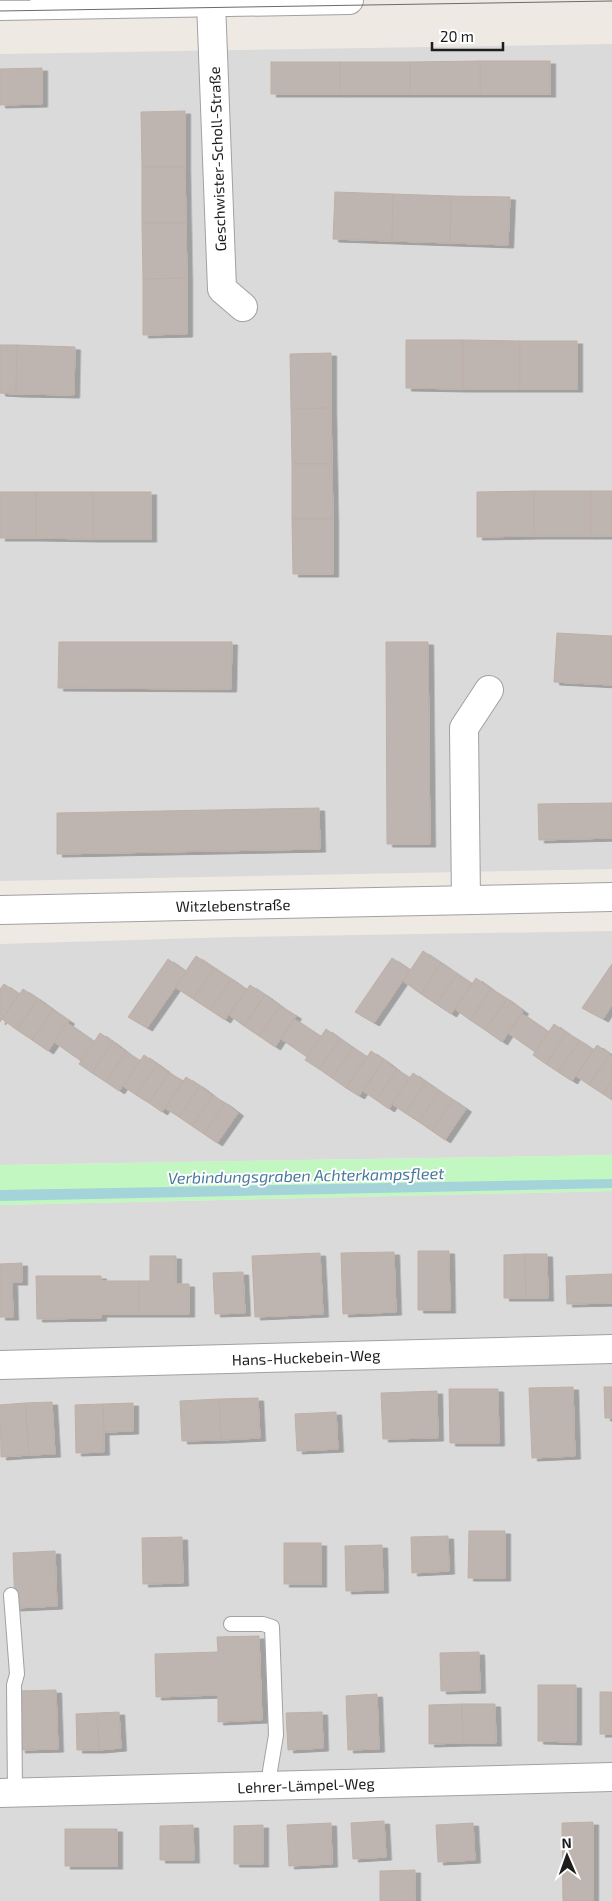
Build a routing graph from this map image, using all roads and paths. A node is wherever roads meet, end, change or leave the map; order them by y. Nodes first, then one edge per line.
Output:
1 (312, 0) edge
2 (349, 0) edge
3 (99, 2) edge
4 (211, 2) junction
5 (0, 6) edge
6 (243, 307) dead end
7 (489, 690) dead end
8 (612, 897) edge
9 (466, 900) junction
10 (0, 910) edge
11 (612, 1349) edge
12 (0, 1365) edge
13 (12, 1595) dead end
14 (231, 1624) dead end
15 (612, 1777) edge
16 (270, 1786) junction
17 (8, 1793) edge

1 - 2 street
1 - 4 street
3 - 4 street
3 - 5 street
4 - 6 street, Geschwister-Scholl-Straße
7 - 9 street
8 - 9 street, Witzlebenstraße
9 - 10 street, Witzlebenstraße
11 - 12 street, Hans-Huckebein-Weg
13 - 17 lane
14 - 16 lane
15 - 16 street, Lehrer-Lämpel-Weg
16 - 17 street, Lehrer-Lämpel-Weg

